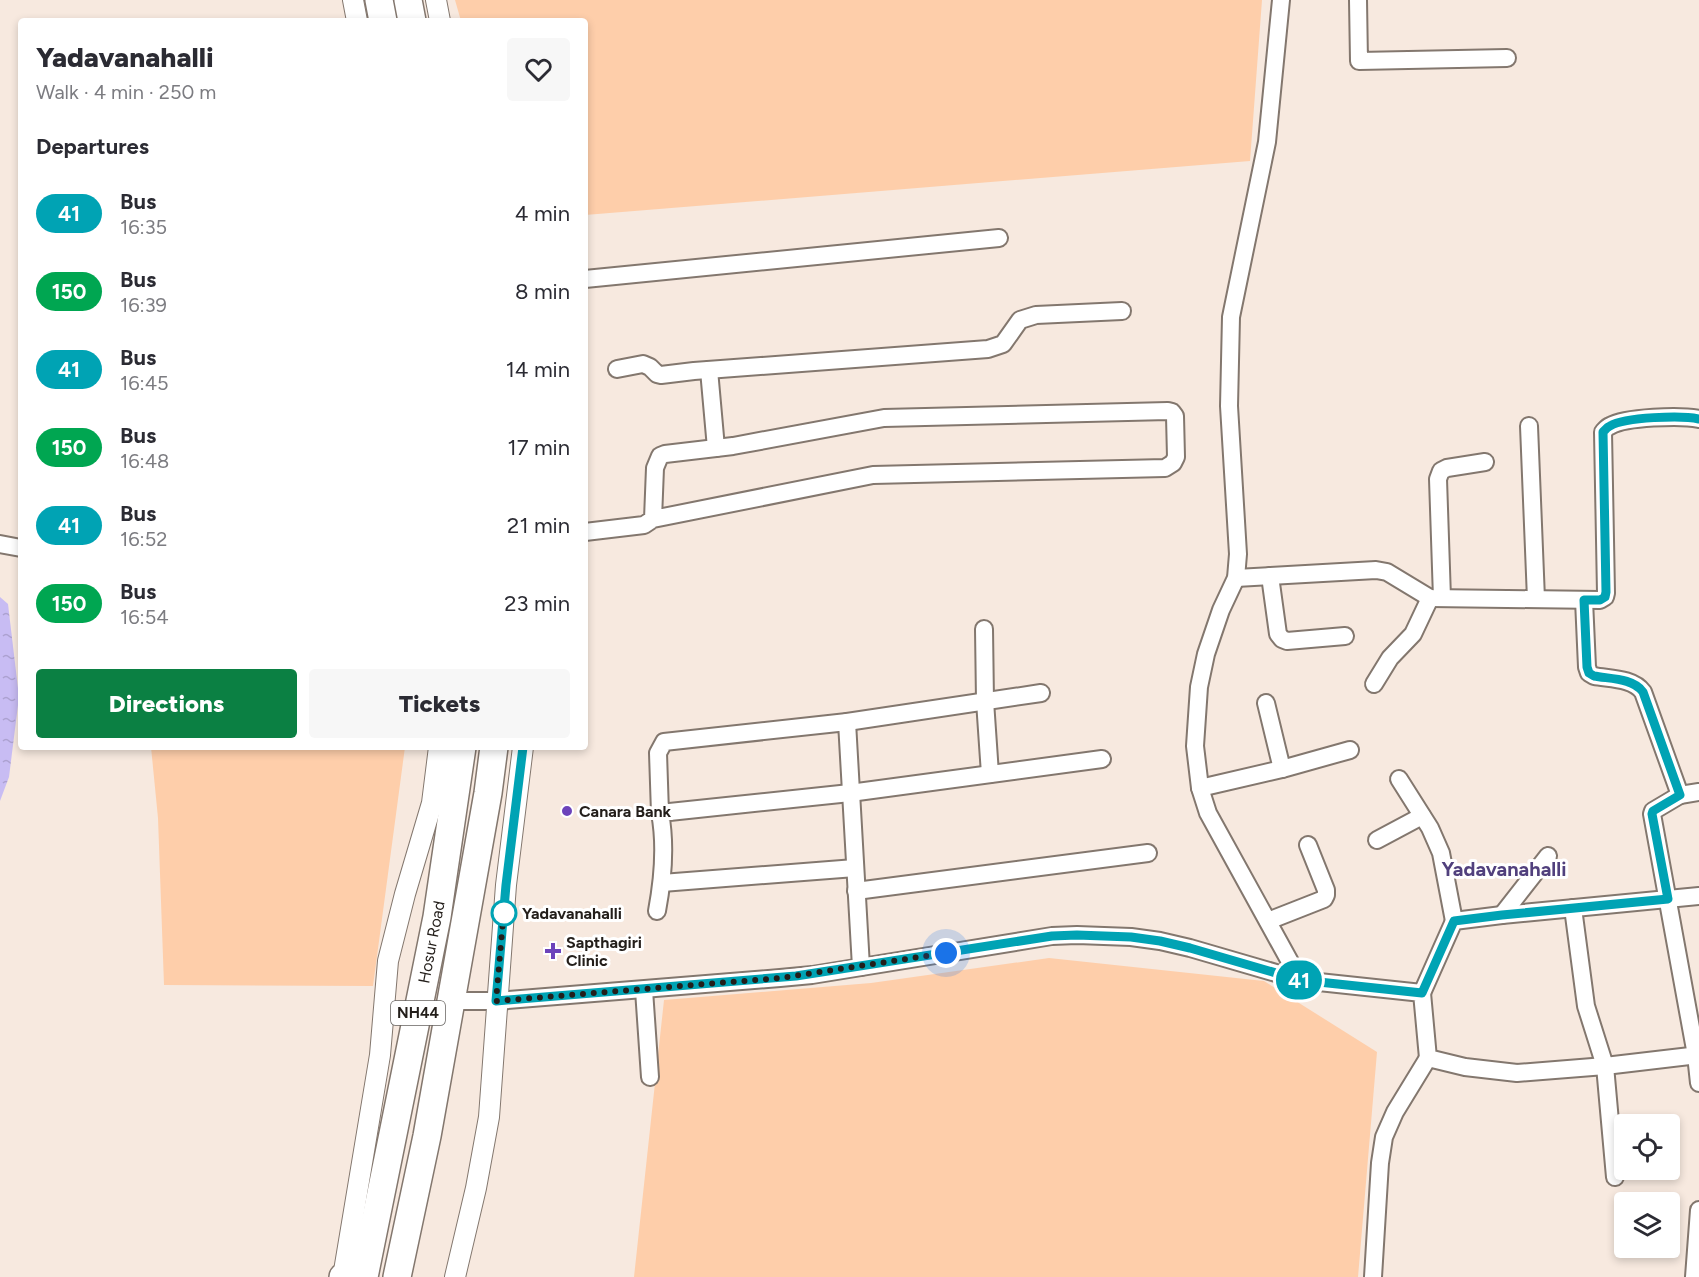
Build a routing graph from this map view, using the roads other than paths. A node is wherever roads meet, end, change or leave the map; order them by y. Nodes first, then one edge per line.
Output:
1 (353, 0) edge
2 (379, 0) edge
3 (408, 0) edge
4 (436, 0) edge
5 (1281, 0) edge
6 (1358, 0) edge
7 (356, 18) edge
8 (382, 18) edge
9 (411, 18) edge
10 (439, 18) edge
11 (1507, 58) dead end
12 (999, 238) dead end
13 (588, 279) edge
14 (1122, 311) dead end
15 (617, 369) dead end
16 (709, 370) junction
17 (1699, 419) edge
18 (1529, 426) dead end
19 (716, 448) junction
20 (1485, 462) dead end
21 (653, 519) junction
22 (588, 532) edge
23 (0, 544) edge
24 (18, 547) edge
25 (1270, 576) junction
26 (1236, 578) junction
27 (1436, 598) junction
28 (1536, 599) junction
29 (1584, 600) junction
30 (984, 629) dead end
31 (1345, 636) dead end
32 (1374, 684) dead end
33 (1041, 693) dead end
34 (985, 701) junction
35 (1266, 703) dead end
36 (847, 722) junction
37 (438, 750) edge
38 (462, 750) edge
39 (494, 750) edge
40 (523, 750) edge
41 (1350, 750) dead end
42 (1102, 759) dead end
43 (1282, 769) junction
44 (990, 774) junction
45 (1399, 778) dead end
46 (1200, 788) junction
47 (1699, 792) edge
48 (850, 793) junction
49 (1680, 795) junction
50 (660, 813) junction
51 (1422, 816) junction
52 (1377, 840) dead end
53 (1308, 845) dead end
54 (1148, 853) dead end
55 (1548, 856) dead end
56 (855, 868) junction
57 (662, 884) junction
58 (856, 891) junction
59 (1699, 896) edge
60 (1668, 899) junction
61 (1574, 908) junction
62 (657, 911) dead end
63 (1502, 915) junction
64 (1268, 921) junction
65 (1454, 921) junction
66 (861, 967) junction
67 (1300, 980) junction
68 (644, 990) junction
69 (1422, 993) junction
70 (452, 1001) junction
71 (496, 1001) junction
72 (1698, 1055) edge
73 (1428, 1058) junction
74 (1605, 1066) junction
75 (650, 1077) dead end
76 (1699, 1083) edge
77 (1614, 1166) edge
78 (1699, 1210) edge
79 (343, 1277) edge
80 (364, 1277) edge
81 (397, 1277) edge
82 (455, 1277) edge
83 (1372, 1277) edge
84 (1694, 1277) edge

1 - 7 street
2 - 8 highway
3 - 9 highway
4 - 10 street
5 - 26 street
6 - 11 street
12 - 13 street
14 - 16 street
15 - 16 street
16 - 19 street
17 - 29 street
18 - 28 street
19 - 21 street
19 - 21 street
20 - 27 street
21 - 22 street
23 - 24 street
25 - 26 street
25 - 27 street
25 - 31 street
26 - 46 street
27 - 28 street
27 - 32 street
28 - 29 street
29 - 49 street
30 - 34 street
33 - 34 street
34 - 36 street
34 - 44 street
35 - 43 street
36 - 48 street
36 - 50 street
37 - 79 street
38 - 80 highway, Hosur Road / NH44
39 - 70 highway, Hosur Road / NH44
40 - 71 street
41 - 43 street
42 - 44 street
43 - 46 street
44 - 48 street
45 - 51 street
46 - 64 street
47 - 49 street
48 - 50 street
48 - 56 street
49 - 60 street
50 - 57 street
51 - 52 street
51 - 65 street
53 - 64 street
54 - 58 street
55 - 63 street
56 - 57 street
56 - 58 street
57 - 62 street
58 - 66 street
59 - 60 street
60 - 61 street
60 - 72 street
61 - 63 street
61 - 74 street
63 - 65 street
64 - 67 street
65 - 69 street
66 - 67 street
66 - 68 street
67 - 69 street
68 - 71 street
68 - 75 street
69 - 73 street
70 - 71 street
70 - 81 highway, Hosur Road / NH44
71 - 82 street
72 - 74 street
72 - 76 street
73 - 74 street
73 - 83 street
74 - 77 street
78 - 84 street

